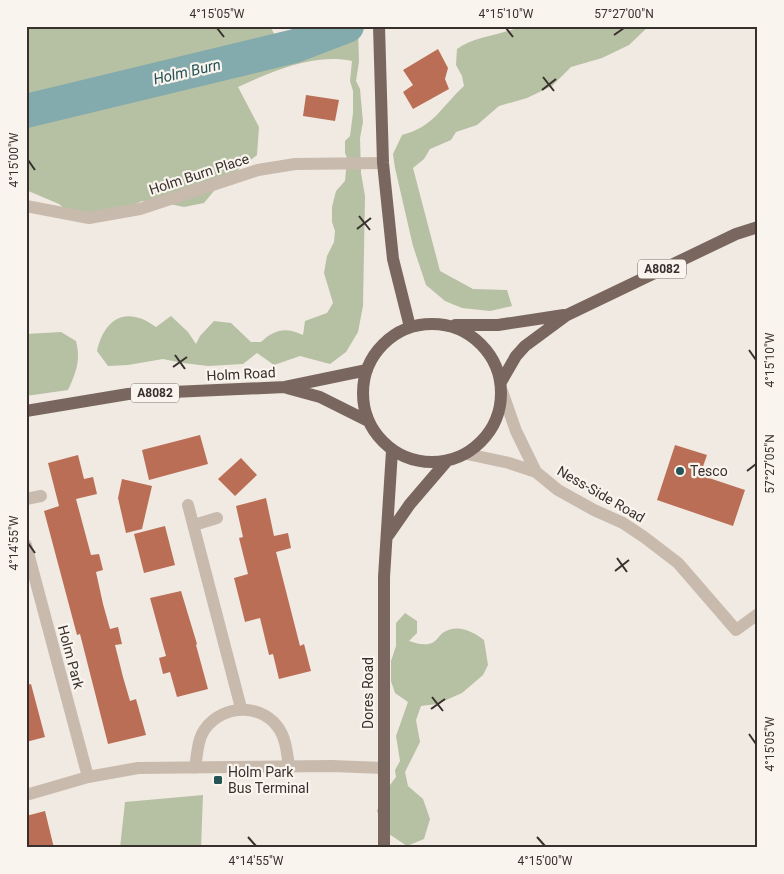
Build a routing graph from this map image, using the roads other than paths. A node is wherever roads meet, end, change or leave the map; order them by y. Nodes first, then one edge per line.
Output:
1 (379, 26) edge
2 (383, 163) junction
3 (26, 206) edge
4 (758, 227) edge
5 (567, 315) junction
6 (447, 325) junction
7 (410, 327) junction
8 (367, 370) junction
9 (285, 387) junction
10 (502, 387) junction
11 (26, 411) edge
12 (368, 421) junction
13 (392, 451) junction
14 (467, 454) junction
15 (446, 462) junction
16 (536, 472) junction
17 (41, 496) dead end
18 (26, 499) edge
19 (188, 505) dead end
20 (218, 518) dead end
21 (194, 525) junction
22 (386, 538) junction
23 (26, 545) edge
24 (758, 614) edge
25 (241, 708) junction
26 (289, 767) junction
27 (195, 768) junction
28 (383, 768) junction
29 (88, 777) junction
30 (26, 795) edge
31 (384, 848) edge

1 - 2 main road
2 - 3 street, Holm Burn Place
2 - 7 main road
4 - 5 main road, A8082
5 - 6 main road, A8082
5 - 10 main road, A8082
6 - 7 main road, A8082
6 - 10 main road, A8082
7 - 8 main road, A8082
8 - 9 main road, Holm Road / A8082
8 - 12 main road, A8082
9 - 11 main road, Holm Road / A8082
9 - 12 main road
10 - 14 main road, A8082
10 - 16 street, Ness-Side Road
12 - 13 main road, A8082
13 - 15 main road, A8082
13 - 22 main road, Dores Road
14 - 15 main road, A8082
14 - 16 street, Ness-Side Road
15 - 22 main road
16 - 24 street, Ness-Side Road
17 - 18 street
19 - 21 street
20 - 21 street
21 - 25 street
22 - 28 main road, Dores Road
23 - 29 street, Holm Park
25 - 26 street
25 - 27 street
26 - 27 street
26 - 28 street
27 - 29 street
28 - 31 main road, Dores Road
29 - 30 street

